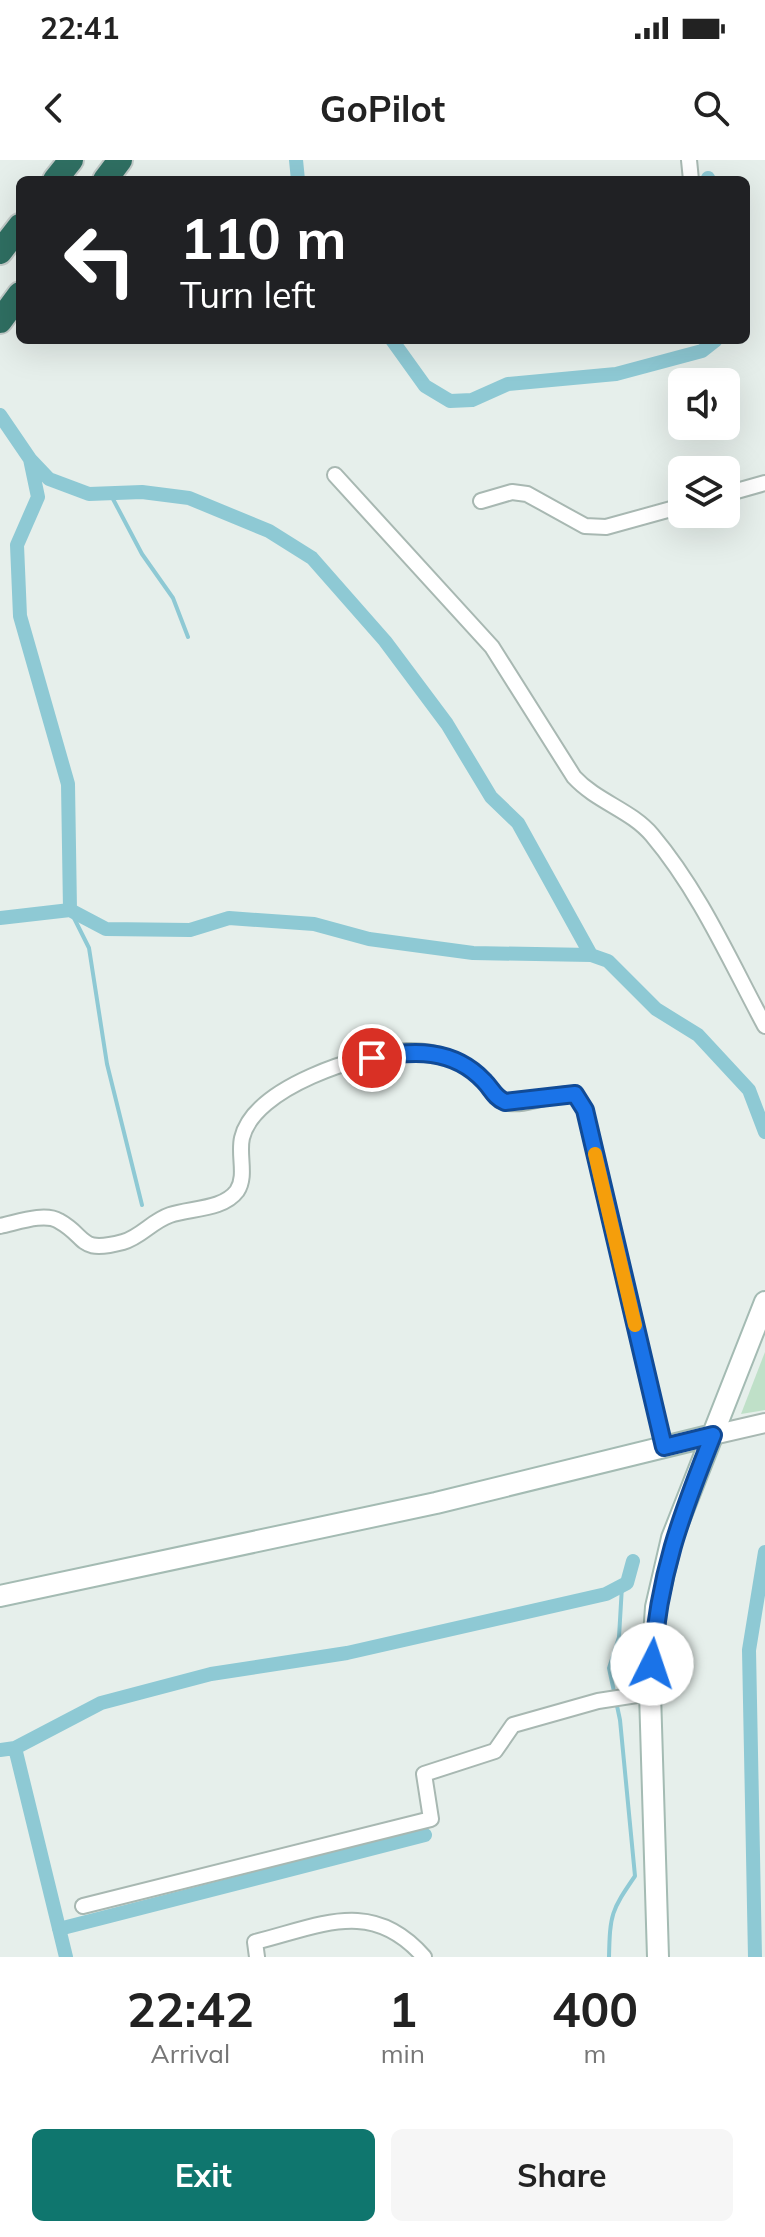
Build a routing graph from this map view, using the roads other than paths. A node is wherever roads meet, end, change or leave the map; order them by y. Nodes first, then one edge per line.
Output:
1 (71, 160) edge
2 (58, 176) edge
3 (16, 231) edge
4 (0, 252) edge
5 (16, 299) edge
6 (0, 321) edge
7 (335, 475) dead end
8 (765, 483) edge
9 (740, 490) edge
10 (481, 501) dead end
11 (668, 510) edge
12 (765, 1026) edge
13 (0, 1226) edge
14 (765, 1302) edge
15 (760, 1424) edge
16 (713, 1435) junction
17 (664, 1447) junction
18 (0, 1596) edge
19 (650, 1693) junction
20 (83, 1906) dead end
21 (257, 1957) edge
22 (424, 1957) edge
23 (658, 1957) edge

1 - 2 highway
3 - 4 highway
5 - 6 highway
7 - 12 street
8 - 9 street
10 - 11 street
13 - 17 street
14 - 16 main road
15 - 16 street
16 - 17 main road
16 - 19 main road
17 - 18 main road
19 - 20 street
19 - 23 main road
21 - 22 street

